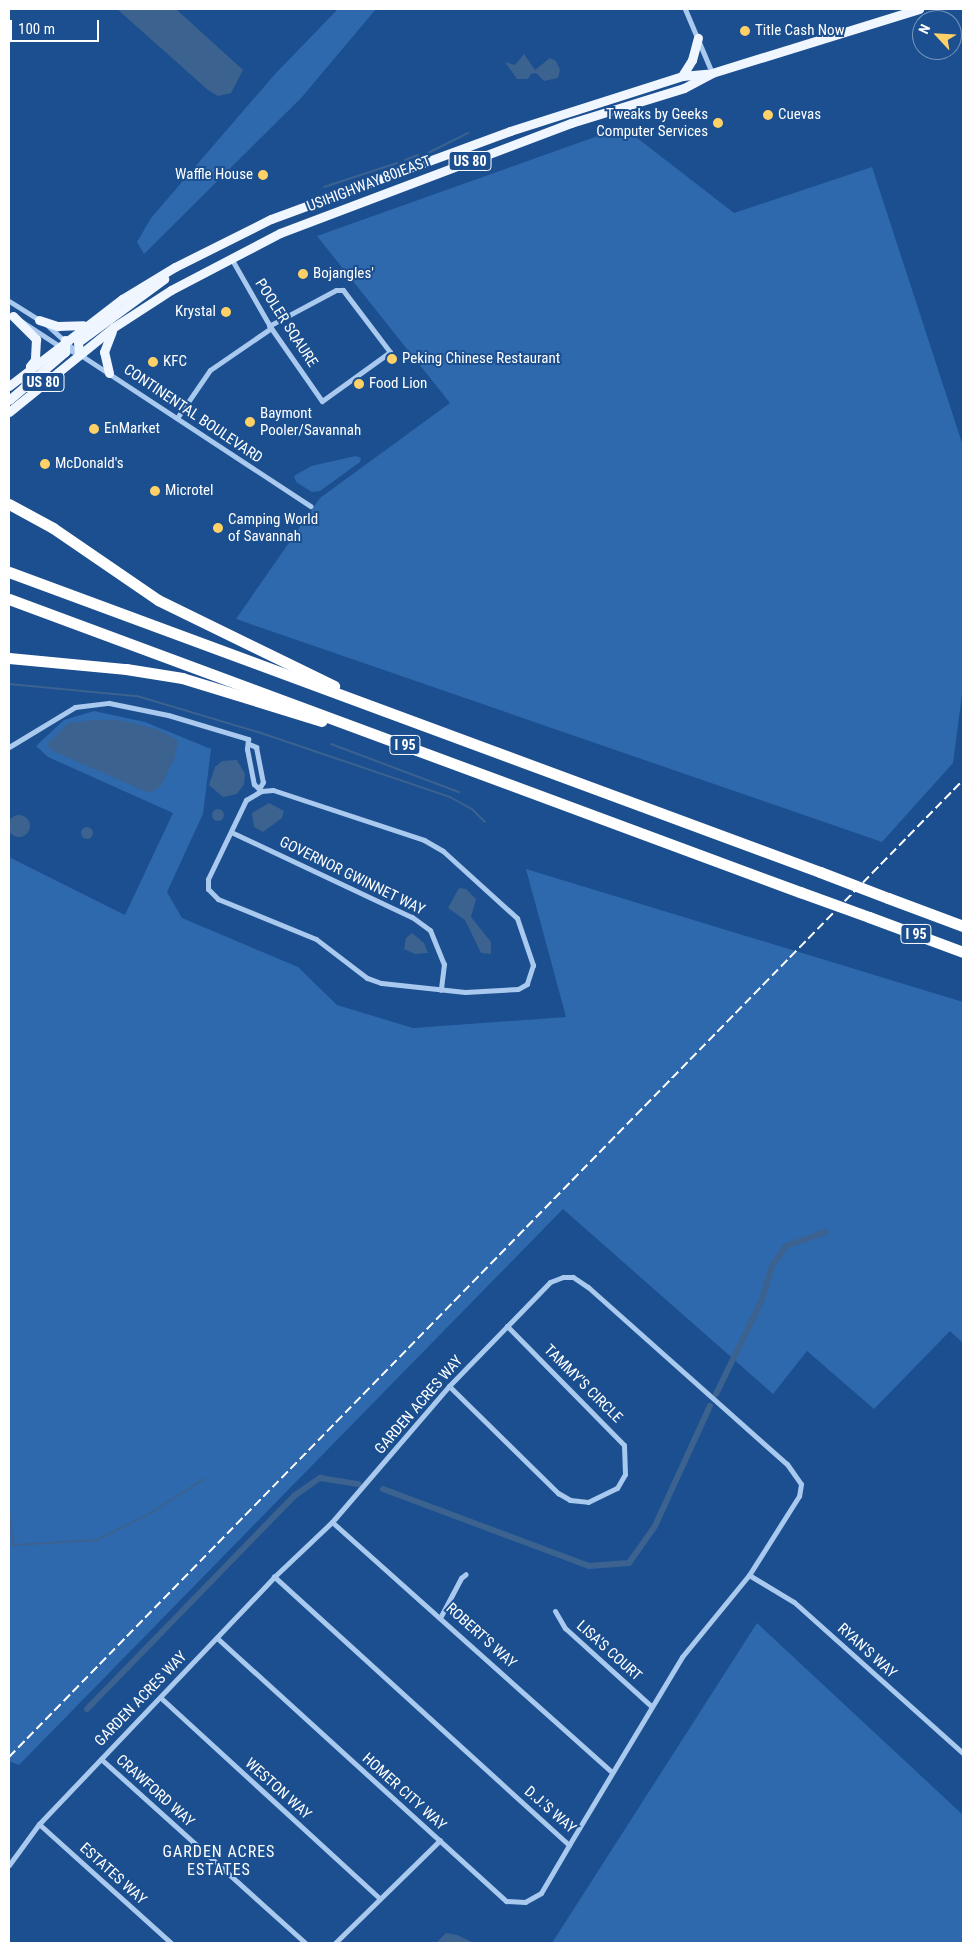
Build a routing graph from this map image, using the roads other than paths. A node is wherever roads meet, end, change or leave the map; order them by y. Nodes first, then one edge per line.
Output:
1 (685, 9) edge
2 (919, 9) edge
3 (698, 38) junction
4 (712, 73) junction
5 (682, 76) junction
6 (231, 258) junction
7 (188, 260) junction
8 (9, 301) edge
9 (11, 315) edge
10 (40, 320) junction
11 (88, 324) junction
12 (114, 327) junction
13 (270, 327) junction
14 (63, 345) junction
15 (79, 354) junction
16 (24, 372) junction
17 (109, 373) junction
18 (9, 386) edge
19 (9, 400) edge
20 (9, 412) edge
21 (177, 418) junction
22 (9, 504) edge
23 (310, 506) dead end
24 (9, 572) edge
25 (9, 599) edge
26 (9, 658) edge
27 (373, 707) junction
28 (396, 742) junction
29 (249, 744) junction
30 (9, 747) edge
31 (257, 756) junction
32 (248, 758) junction
33 (260, 789) junction
34 (232, 832) junction
35 (963, 926) edge
36 (963, 952) edge
37 (441, 990) junction
38 (507, 1326) junction
39 (449, 1386) junction
40 (332, 1522) junction
41 (466, 1574) dead end
42 (749, 1575) junction
43 (274, 1577) junction
44 (555, 1611) dead end
45 (441, 1616) junction
46 (217, 1638) junction
47 (161, 1698) junction
48 (652, 1706) junction
49 (963, 1753) edge
50 (101, 1759) junction
51 (612, 1772) junction
52 (39, 1824) junction
53 (440, 1840) junction
54 (569, 1845) junction
55 (9, 1865) edge
56 (379, 1898) junction
57 (171, 1943) edge
58 (305, 1943) edge
59 (336, 1943) edge

1 - 3 street
2 - 4 main road, US HIGHWAY 80 EAST / US 80
3 - 4 street
3 - 5 main road
4 - 5 main road, US 80
4 - 6 main road, US HIGHWAY 80 EAST / US 80
5 - 7 main road, US HIGHWAY 80 EAST / US 80
6 - 12 main road, US HIGHWAY 80 EAST / US 80
6 - 13 street, POOLER SQAURE
7 - 11 main road, US HIGHWAY 80 EAST / US 80
7 - 15 main road
8 - 10 street
9 - 14 street
9 - 16 main road
10 - 11 main road
10 - 14 street
11 - 14 main road, US HIGHWAY 80 EAST / US 80
12 - 15 main road, US HIGHWAY 80 EAST / US 80
12 - 17 main road
13 - 13 street, POOLER SQAURE
13 - 21 street
14 - 15 street, CONTINENTAL BOULEVARD
14 - 15 street
14 - 16 main road, US HIGHWAY 80 EAST / US 80
14 - 19 main road
15 - 17 street, CONTINENTAL BOULEVARD
15 - 20 main road, US HIGHWAY 80 EAST / US 80
16 - 18 main road, US HIGHWAY 80 EAST / US 80
17 - 21 street, CONTINENTAL BOULEVARD
21 - 23 street, CONTINENTAL BOULEVARD
22 - 27 highway
24 - 27 highway, I 95
25 - 28 highway, I 95
26 - 28 highway
27 - 35 highway, I 95, bridge
28 - 36 highway, I 95, bridge
29 - 30 street
29 - 31 street
29 - 32 street
31 - 32 street
31 - 33 street
32 - 33 street
33 - 34 street
33 - 37 street
34 - 37 street, GOVERNOR GWINNET WAY
34 - 37 street
38 - 39 street, GARDEN ACRES WAY
38 - 39 street, TAMMY'S CIRCLE
38 - 42 street, GARDEN ACRES WAY
39 - 40 street, GARDEN ACRES WAY
40 - 43 street, GARDEN ACRES WAY
40 - 45 street, ROBERT'S WAY
41 - 45 street
42 - 48 street, D.J.'S WAY
42 - 49 street, RYAN'S WAY
43 - 46 street, GARDEN ACRES WAY
43 - 54 street, D.J.'S WAY
44 - 48 street, LISA'S COURT
45 - 51 street, ROBERT'S WAY
46 - 47 street, GARDEN ACRES WAY
46 - 53 street, HOMER CITY WAY
47 - 50 street, GARDEN ACRES WAY
47 - 56 street, WESTON WAY
48 - 51 street, D.J.'S WAY
50 - 52 street, GARDEN ACRES WAY
50 - 58 street, CRAWFORD WAY
51 - 54 street, D.J.'S WAY
52 - 55 street, GARDEN ACRES WAY
52 - 57 street, ESTATES WAY
53 - 54 street, HOMER CITY WAY
53 - 56 street
56 - 59 street

